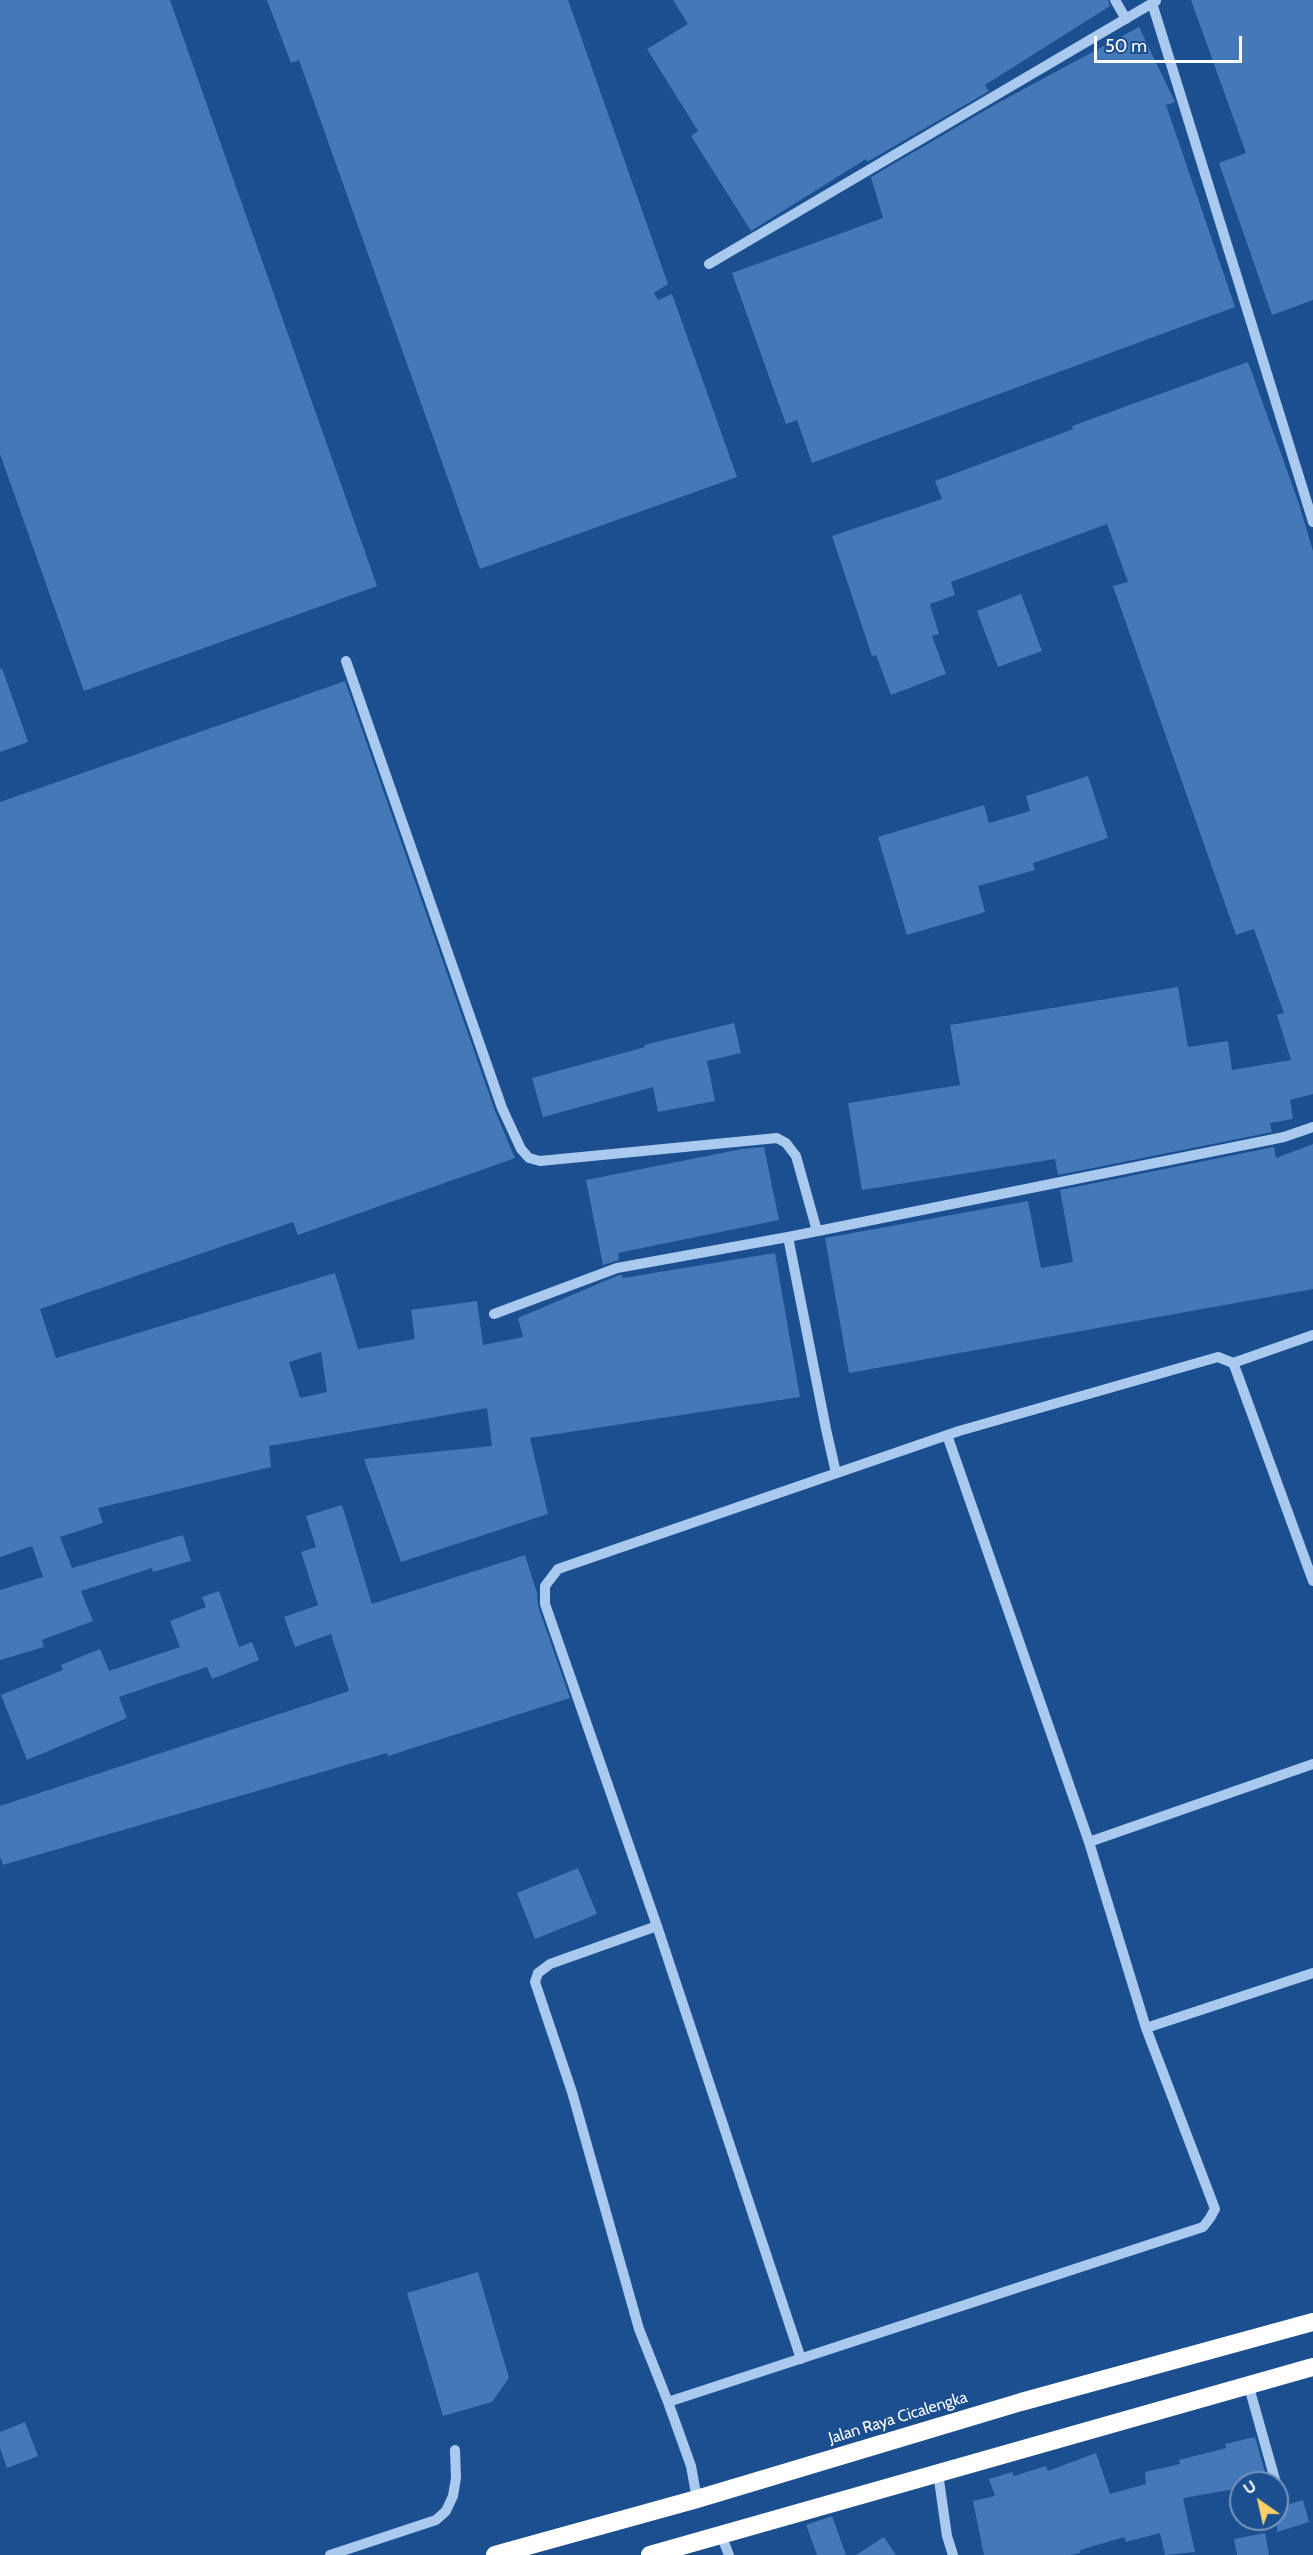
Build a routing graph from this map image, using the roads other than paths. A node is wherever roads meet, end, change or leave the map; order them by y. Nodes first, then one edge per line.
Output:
1 (1115, 0) edge
2 (1155, 2) edge
3 (1126, 19) junction
4 (709, 264) dead end
5 (1313, 522) edge
6 (346, 661) dead end
7 (1313, 1127) edge
8 (817, 1231) junction
9 (789, 1237) junction
10 (494, 1314) dead end
11 (1313, 1335) edge
12 (1233, 1363) junction
13 (947, 1435) junction
14 (836, 1473) junction
15 (1313, 1581) edge
16 (1313, 1764) edge
17 (1089, 1842) junction
18 (657, 1926) junction
19 (1313, 1973) edge
20 (1146, 2028) junction
21 (1313, 2322) edge
22 (801, 2359) junction
23 (1313, 2367) edge
24 (1249, 2387) junction
25 (668, 2402) junction
26 (455, 2450) dead end
27 (1273, 2471) edge
28 (938, 2473) junction
29 (697, 2499) junction
30 (721, 2535) junction
31 (330, 2555) edge
32 (495, 2555) edge
33 (650, 2555) edge
34 (729, 2555) edge
35 (953, 2555) edge

1 - 3 street
2 - 3 street
2 - 5 street
3 - 4 street
6 - 8 street
7 - 8 street
8 - 9 street
9 - 10 street
9 - 14 street
11 - 12 street
12 - 13 street
12 - 15 street
13 - 14 street
13 - 17 street
14 - 18 street
16 - 17 street
17 - 20 street
18 - 22 street
18 - 25 street
19 - 20 street
20 - 22 street
21 - 29 highway, Jalan Raya Cicalengka
22 - 25 street
23 - 24 highway
24 - 27 street
24 - 28 highway
25 - 29 street
26 - 31 street
28 - 30 highway
28 - 35 street
29 - 32 highway, Jalan Raya Cicalengka
30 - 33 highway
30 - 34 street

